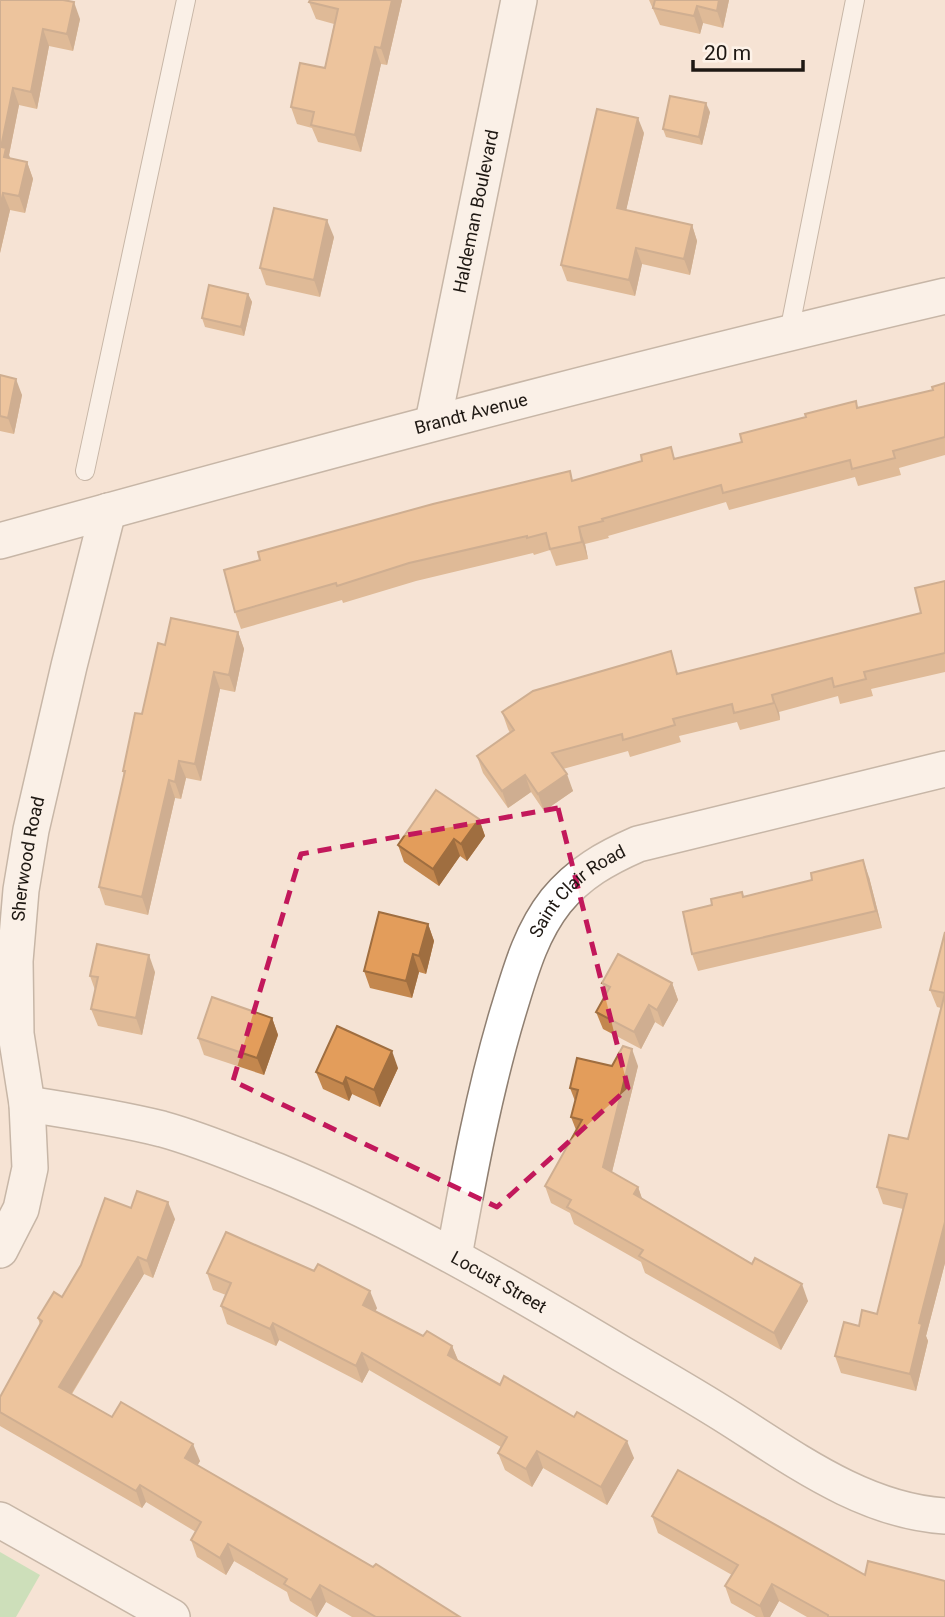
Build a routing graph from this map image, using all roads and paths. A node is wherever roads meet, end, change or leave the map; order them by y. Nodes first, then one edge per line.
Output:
1 (186, 0) edge
2 (519, 0) edge
3 (855, 0) edge
4 (945, 296) edge
5 (789, 332) junction
6 (433, 422) junction
7 (85, 471) dead end
8 (108, 511) junction
9 (0, 541) edge
10 (945, 769) edge
11 (27, 1104) junction
12 (0, 1250) edge
13 (454, 1256) junction
14 (945, 1516) edge
15 (0, 1520) edge
16 (172, 1617) edge

1 - 7 lane
2 - 6 street, Haldeman Boulevard
3 - 5 lane
4 - 5 street, Brandt Avenue
5 - 6 street, Brandt Avenue
6 - 8 street, Brandt Avenue
8 - 9 street, Brandt Avenue
8 - 11 street, Sherwood Road
10 - 13 street, Saint Clair Road
11 - 12 street, Sherwood Road
11 - 13 street, Locust Street
13 - 14 street, Locust Street
15 - 16 street

